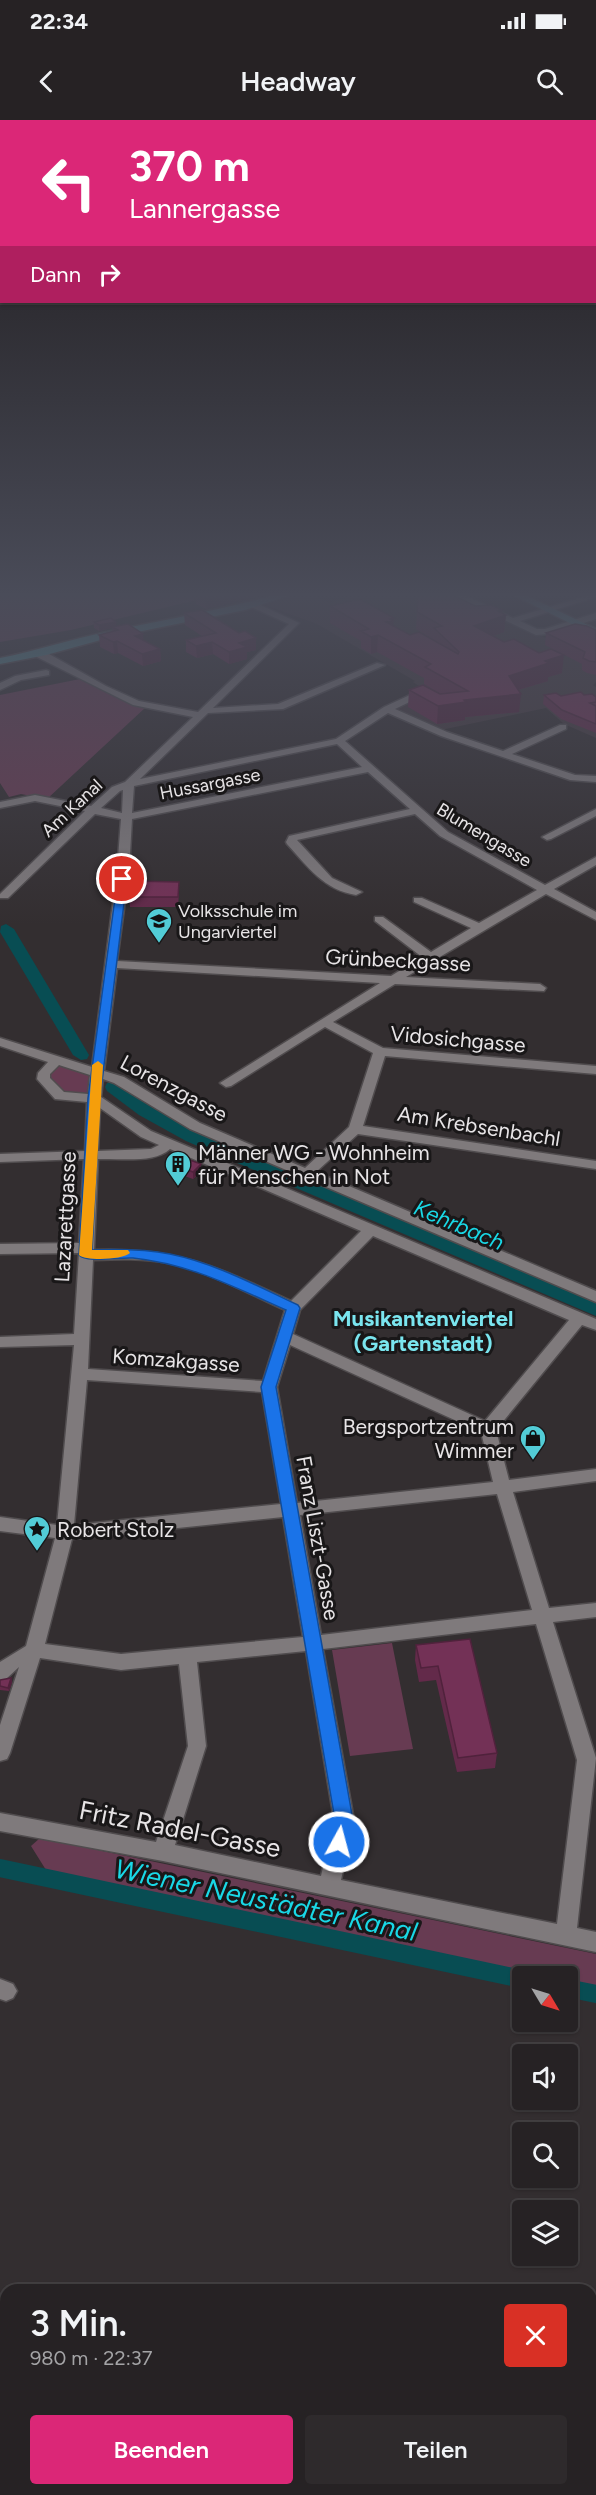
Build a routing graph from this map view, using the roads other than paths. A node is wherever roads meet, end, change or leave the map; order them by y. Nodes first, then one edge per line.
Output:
1 (142, 704) edge
2 (211, 704) edge
3 (288, 704) edge
4 (398, 704) edge
5 (387, 709) junction
6 (202, 712) junction
7 (559, 729) dead end
8 (339, 741) junction
9 (504, 754) junction
10 (368, 769) junction
11 (596, 779) edge
12 (129, 784) junction
13 (3, 804) edge
14 (415, 810) junction
15 (92, 811) junction
16 (596, 812) edge
17 (128, 817) junction
18 (547, 837) dead end
19 (596, 860) edge
20 (543, 889) junction
21 (356, 892) dead end
22 (4, 896) dead end
23 (418, 900) dead end
24 (596, 917) edge
25 (379, 919) dead end
26 (480, 928) junction
27 (429, 957) junction
28 (110, 964) junction
29 (393, 979) junction
30 (540, 988) dead end
31 (324, 1022) junction
32 (0, 1042) edge
33 (380, 1052) junction
34 (58, 1059) junction
35 (596, 1070) edge
36 (97, 1072) junction
37 (226, 1083) dead end
38 (94, 1098) junction
39 (355, 1129) junction
40 (168, 1144) junction
41 (91, 1155) junction
42 (0, 1158) edge
43 (596, 1165) edge
44 (306, 1174) junction
45 (370, 1230) junction
46 (0, 1249) edge
47 (86, 1251) junction
48 (596, 1296) edge
49 (293, 1308) junction
50 (579, 1318) junction
51 (596, 1325) edge
52 (284, 1336) junction
53 (81, 1339) junction
54 (0, 1342) edge
55 (80, 1374) junction
56 (268, 1387) junction
57 (488, 1429) junction
58 (596, 1475) edge
59 (502, 1488) junction
60 (288, 1509) junction
61 (0, 1524) edge
62 (65, 1533) junction
63 (596, 1610) edge
64 (543, 1616) junction
65 (314, 1643) junction
66 (34, 1650) junction
67 (187, 1656) junction
68 (0, 1674) edge
69 (0, 1754) edge
70 (592, 1760) edge
71 (0, 1822) edge
72 (163, 1852) junction
73 (329, 1886) junction
74 (566, 1936) junction
75 (596, 1942) edge

1 - 6 street
2 - 6 street, Am Kanal
3 - 6 street
4 - 5 street
5 - 8 street
5 - 9 street
6 - 12 street, Am Kanal
7 - 9 street
8 - 10 street, Blumengasse
8 - 12 street
9 - 11 street
10 - 14 street, Blumengasse
10 - 17 street, Hussargasse
12 - 15 street, Am Kanal
12 - 17 street, Lazarettgasse
13 - 15 street
14 - 20 street, Blumengasse
14 - 21 street
15 - 17 street
15 - 22 street, Am Kanal
16 - 18 street
17 - 28 street, Lazarettgasse
19 - 20 street
20 - 24 street, Blumengasse
20 - 26 street
23 - 26 street
25 - 27 street
26 - 27 street
27 - 29 street
28 - 29 street, Grünbeckgasse
28 - 36 street, Lazarettgasse
29 - 30 street, Grünbeckgasse
29 - 31 street
31 - 33 street, Vidosichgasse
31 - 37 street
32 - 34 street, Lorenzgasse
33 - 35 street, Vidosichgasse
33 - 39 street
34 - 36 street, Lorenzgasse
34 - 38 street
36 - 38 street, Lazarettgasse
36 - 44 street, Lorenzgasse
38 - 40 street
38 - 41 street, Lazarettgasse
39 - 43 street, Am Krebsenbachl
39 - 44 street
40 - 41 street
40 - 45 street
41 - 42 street
41 - 47 street, Lazarettgasse
44 - 48 street, Lorenzgasse
45 - 49 street, Franz Liszt-Gasse
45 - 50 street
46 - 47 street
47 - 49 street
47 - 53 street, Lazarettgasse
49 - 52 street, Franz Liszt-Gasse
50 - 51 street
50 - 57 street
52 - 56 street, Franz Liszt-Gasse
52 - 57 street
53 - 54 street
53 - 55 street, Lazarettgasse
55 - 56 street, Komzakgasse
55 - 62 street, Lazarettgasse
56 - 60 street, Franz Liszt-Gasse
57 - 59 street
58 - 59 street
59 - 60 street
59 - 64 street
60 - 62 street
60 - 65 street, Franz Liszt-Gasse
61 - 62 street
62 - 66 street, Lazarettgasse
63 - 64 street
64 - 65 street
64 - 70 street
65 - 67 street
65 - 73 street, Franz Liszt-Gasse
66 - 67 street
66 - 68 street
66 - 69 street, Lazarettgasse
67 - 72 street
70 - 74 street
71 - 72 street, Fritz Radel-Gasse
72 - 73 street, Fritz Radel-Gasse
73 - 74 street, Fritz Radel-Gasse
74 - 75 street, Fritz Radel-Gasse

